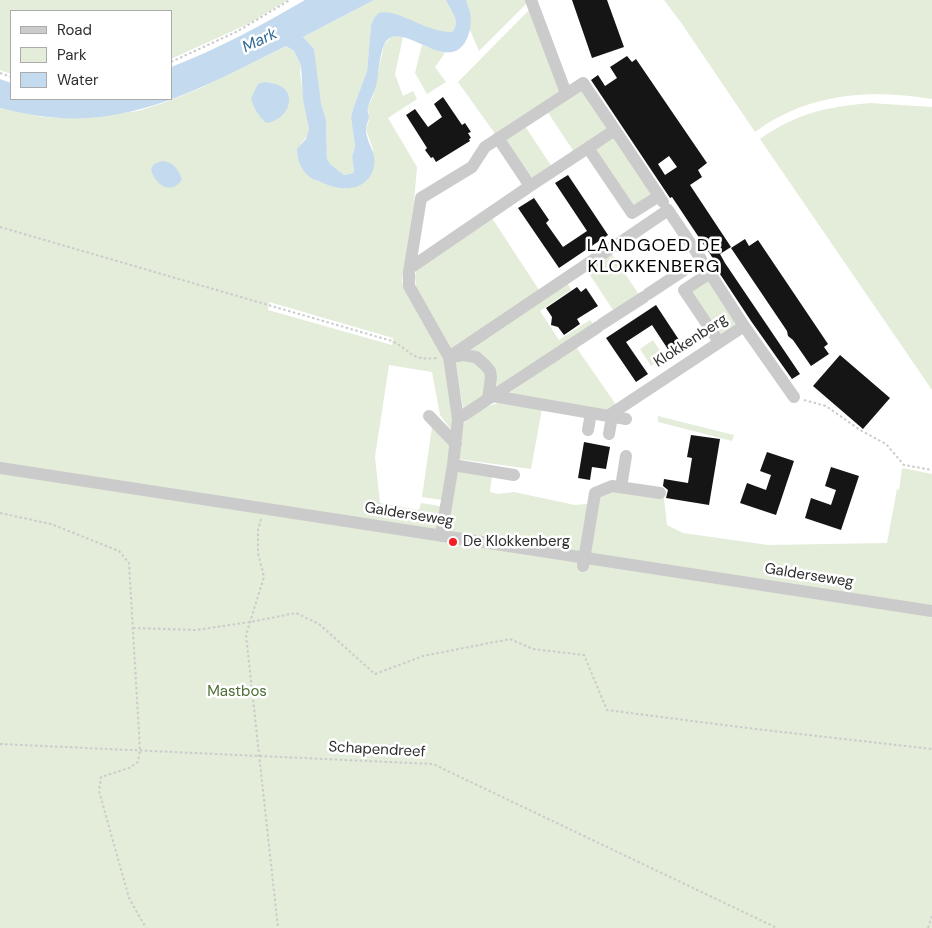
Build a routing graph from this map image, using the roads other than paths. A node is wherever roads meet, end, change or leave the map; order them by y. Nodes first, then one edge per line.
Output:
1 (530, 0) edge
2 (566, 93) junction
3 (615, 130) junction
4 (498, 138) junction
5 (588, 148) junction
6 (530, 186) junction
7 (659, 196) junction
8 (668, 210) junction
9 (701, 259) junction
10 (410, 268) junction
11 (710, 273) junction
12 (744, 326) junction
13 (719, 342) junction
14 (449, 357) junction
15 (491, 397) junction
16 (794, 397) road end
17 (591, 413) junction
18 (429, 416) dead end
19 (610, 416) junction
20 (458, 419) junction
21 (626, 419) dead end
22 (588, 430) dead end
23 (609, 434) dead end
24 (456, 444) junction
25 (626, 456) dead end
26 (454, 465) junction
27 (0, 468) edge
28 (514, 475) dead end
29 (621, 487) junction
30 (660, 493) dead end
31 (441, 536) junction
32 (583, 562) junction
33 (932, 612) edge

1 - 2 street
2 - 3 street
2 - 4 street
3 - 5 street
3 - 7 street
4 - 6 street
4 - 10 street
5 - 6 street
5 - 7 street
6 - 10 street
7 - 8 street
8 - 9 street
8 - 14 street
9 - 11 street
9 - 15 street
10 - 14 street
11 - 12 street
11 - 13 street
12 - 13 street, Klokkenberg
12 - 16 street, Klokkenberg
13 - 19 street, Klokkenberg
14 - 15 street
14 - 20 street
15 - 17 street
15 - 20 street
17 - 19 street
17 - 22 street
18 - 24 street
19 - 21 street
19 - 23 street
20 - 24 street
24 - 26 street
25 - 29 street
26 - 28 street
26 - 31 street
27 - 31 street, Galderseweg
29 - 30 street
29 - 32 street
31 - 32 street, Galderseweg
32 - 33 street, Galderseweg

